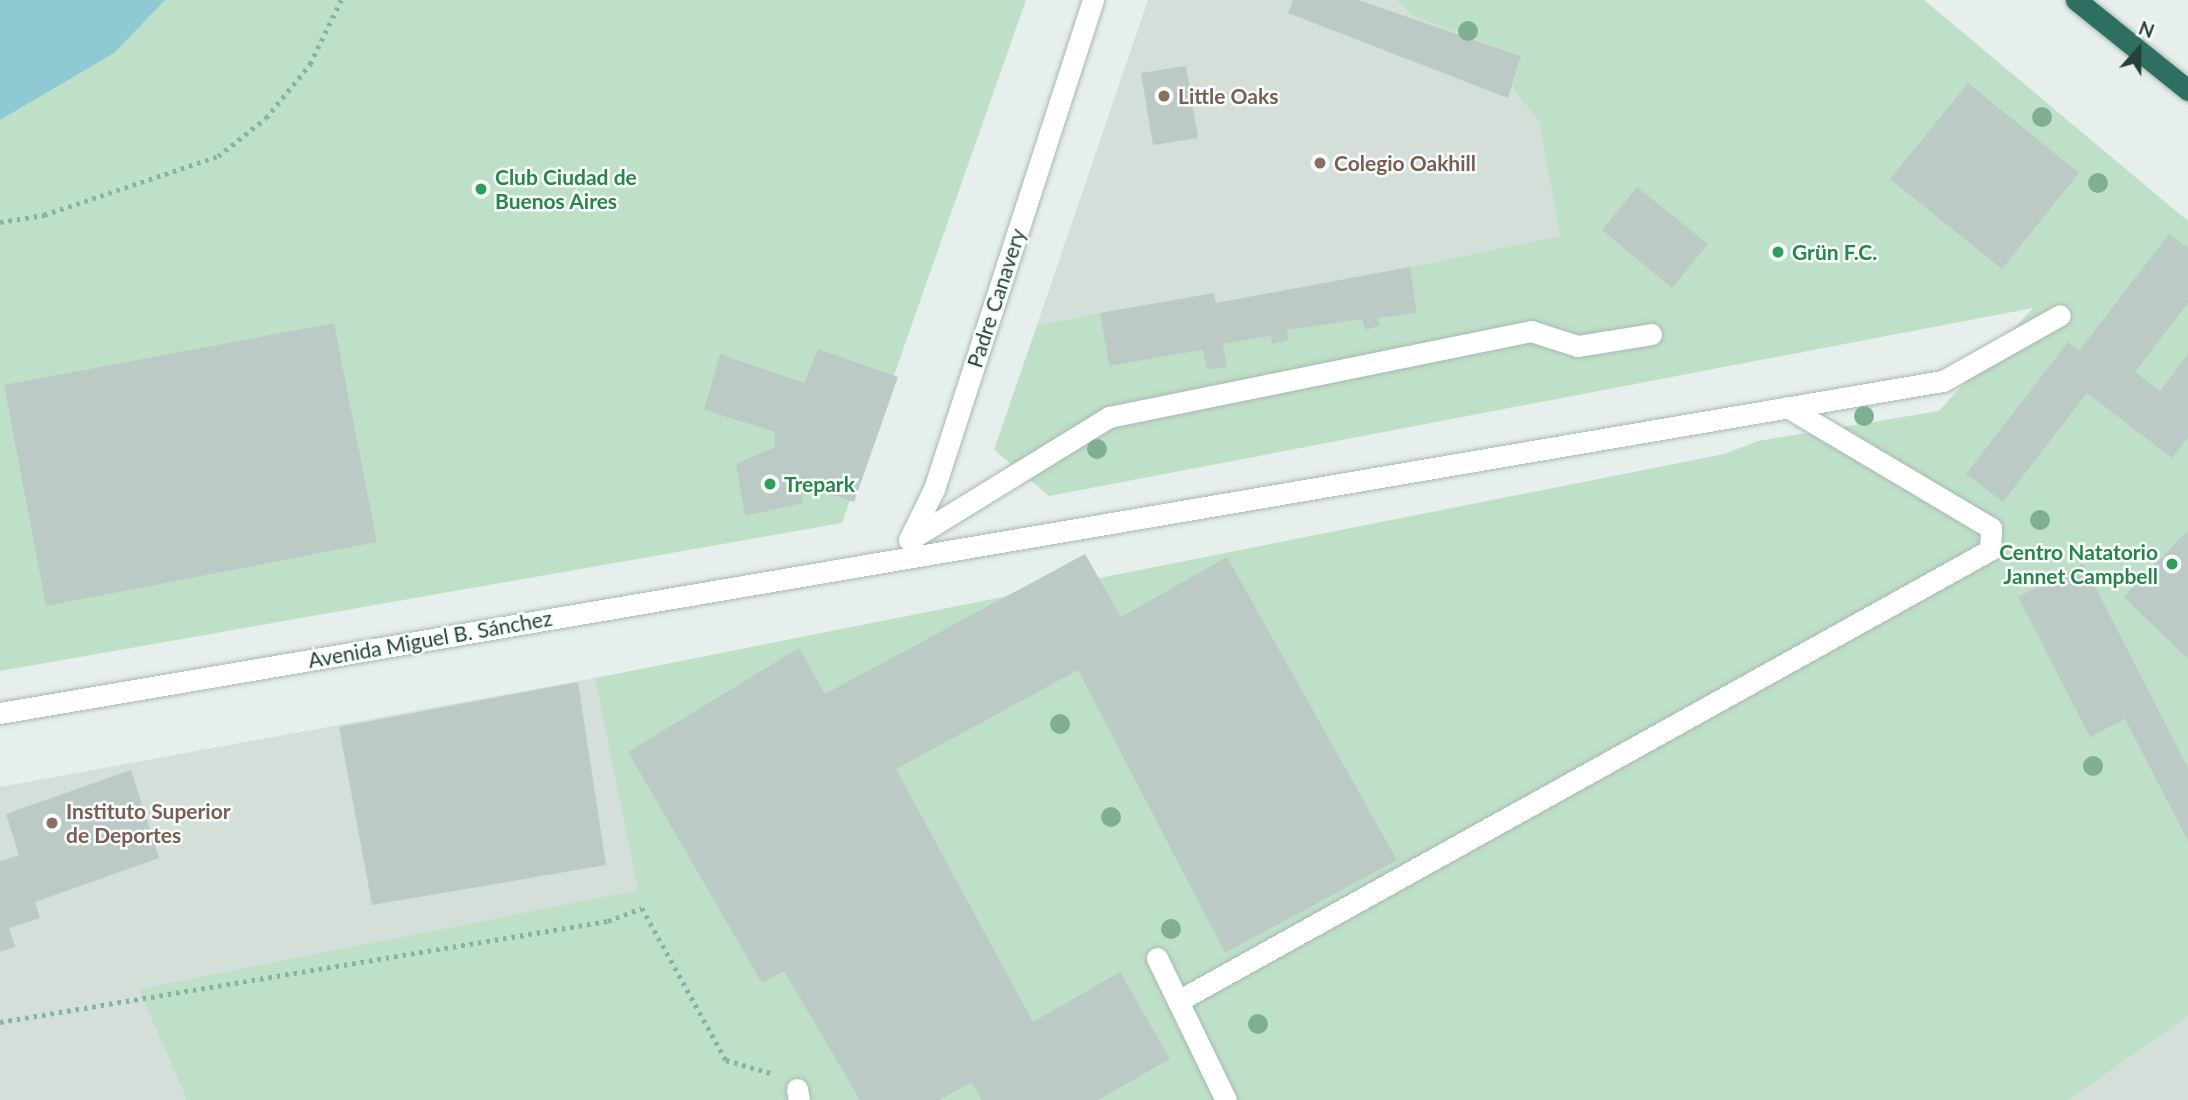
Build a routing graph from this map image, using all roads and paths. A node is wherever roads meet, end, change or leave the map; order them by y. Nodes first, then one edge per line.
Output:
1 (341, 0) edge
2 (1093, 0) edge
3 (2076, 0) edge
4 (2188, 90) edge
5 (0, 222) edge
6 (2060, 315) dead end
7 (1651, 334) dead end
8 (1787, 407) junction
9 (909, 540) junction
10 (861, 565) junction
11 (0, 713) edge
12 (1157, 958) dead end
13 (1178, 1000) junction
14 (0, 1022) edge
15 (798, 1095) edge
16 (1226, 1100) edge

1 - 5 path
2 - 9 street, Padre Canavery
3 - 4 highway
6 - 8 street, Avenida Miguel B. Sánchez
7 - 9 street
8 - 10 street, Avenida Miguel B. Sánchez
8 - 13 street
9 - 10 street
10 - 11 street, Avenida Miguel B. Sánchez
12 - 13 street
13 - 16 street
14 - 15 path

